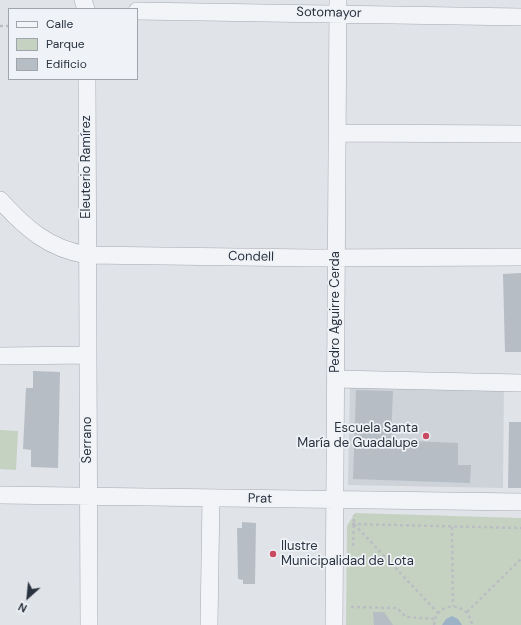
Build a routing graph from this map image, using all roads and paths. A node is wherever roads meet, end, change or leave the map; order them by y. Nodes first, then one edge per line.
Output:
1 (338, 6) edge
2 (138, 11) edge
3 (521, 17) edge
4 (87, 80) edge
5 (337, 133) junction
6 (521, 134) edge
7 (0, 200) edge
8 (87, 255) junction
9 (521, 257) edge
10 (336, 258) junction
11 (88, 355) junction
12 (0, 356) edge
13 (336, 379) junction
14 (521, 383) edge
15 (0, 495) edge
16 (88, 497) junction
17 (211, 498) junction
18 (335, 500) junction
19 (521, 502) edge
20 (335, 523) junction
21 (354, 524) junction
22 (452, 526) junction
23 (521, 528) edge
24 (521, 559) edge
25 (453, 606) junction
26 (351, 607) dead end
27 (466, 612) junction
28 (438, 613) junction
29 (435, 619) junction
30 (89, 625) edge
31 (209, 625) edge
32 (334, 625) edge
33 (434, 625) edge
34 (472, 625) edge

1 - 2 street, Sotomayor
1 - 3 street, Sotomayor
1 - 5 street, Pedro Aguirre Cerda
4 - 8 street, Eleuterio Ramírez
5 - 6 street
5 - 10 street, Pedro Aguirre Cerda
7 - 8 street, Condell
8 - 10 street, Condell
8 - 11 street, Serrano
9 - 10 street, Condell
10 - 13 street, Pedro Aguirre Cerda
11 - 12 street
11 - 16 street, Serrano
13 - 14 street
13 - 18 street, Pedro Aguirre Cerda
15 - 16 street, Prat
16 - 17 street, Prat
16 - 30 street, Serrano
17 - 18 street, Prat
17 - 31 street
18 - 19 street, Prat
18 - 20 street, Pedro Aguirre Cerda
20 - 21 path
20 - 32 street, Pedro Aguirre Cerda
21 - 22 path
21 - 28 path
22 - 23 path
22 - 25 path
24 - 27 path
25 - 27 path
25 - 28 path
26 - 29 path
27 - 34 path
28 - 29 path
29 - 33 path

